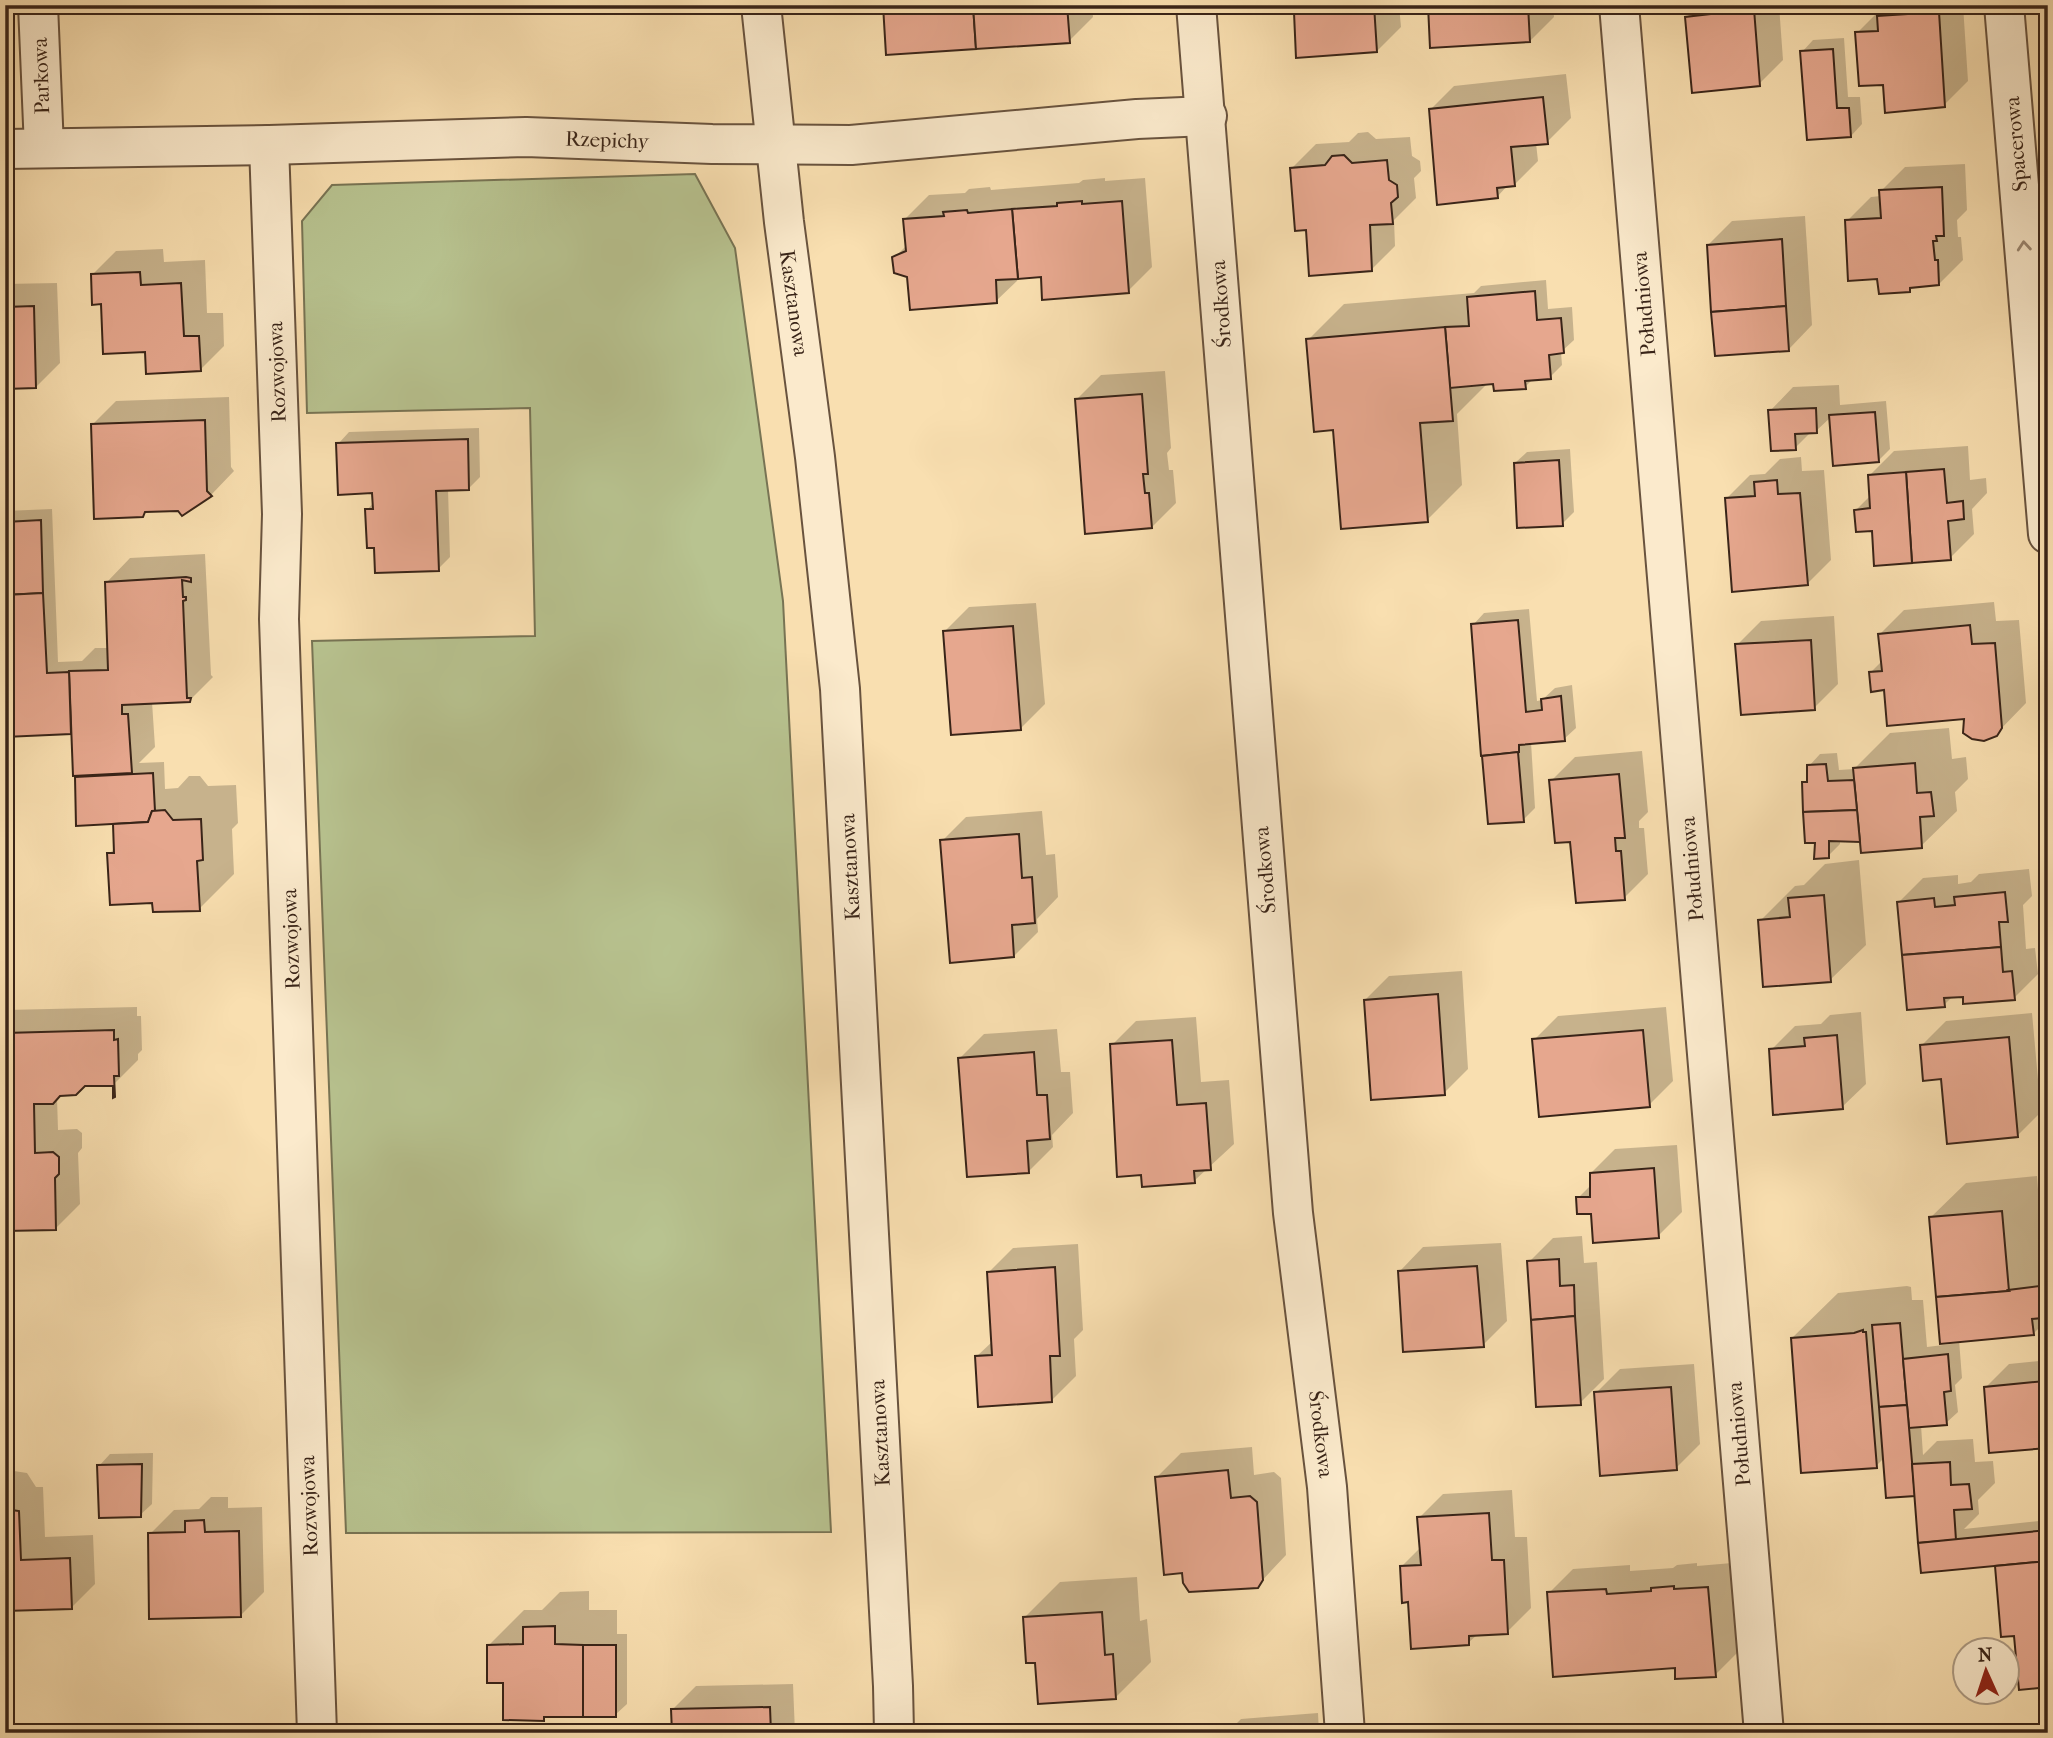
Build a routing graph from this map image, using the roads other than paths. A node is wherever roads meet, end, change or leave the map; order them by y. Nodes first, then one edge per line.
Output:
1 (38, 5) edge
2 (761, 5) edge
3 (1196, 5) edge
4 (1619, 5) edge
5 (2004, 5) edge
6 (1207, 116) junction
7 (775, 144) junction
8 (269, 145) junction
9 (44, 148) junction
10 (5, 149) edge
11 (2048, 534) edge
12 (317, 1733) edge
13 (894, 1733) edge
14 (1345, 1733) edge
15 (1764, 1733) edge

1 - 9 street, Parkowa
2 - 7 street, Kasztanowa
3 - 6 street, Środkowa
4 - 15 street, Południowa
11 -> 5 street, Spacerowa
6 - 7 street, Rzepichy
6 - 14 street, Środkowa
7 - 8 street, Rzepichy
7 - 13 street, Kasztanowa
8 - 9 street, Rzepichy
8 - 12 street, Rozwojowa
9 - 10 street, Rzepichy

